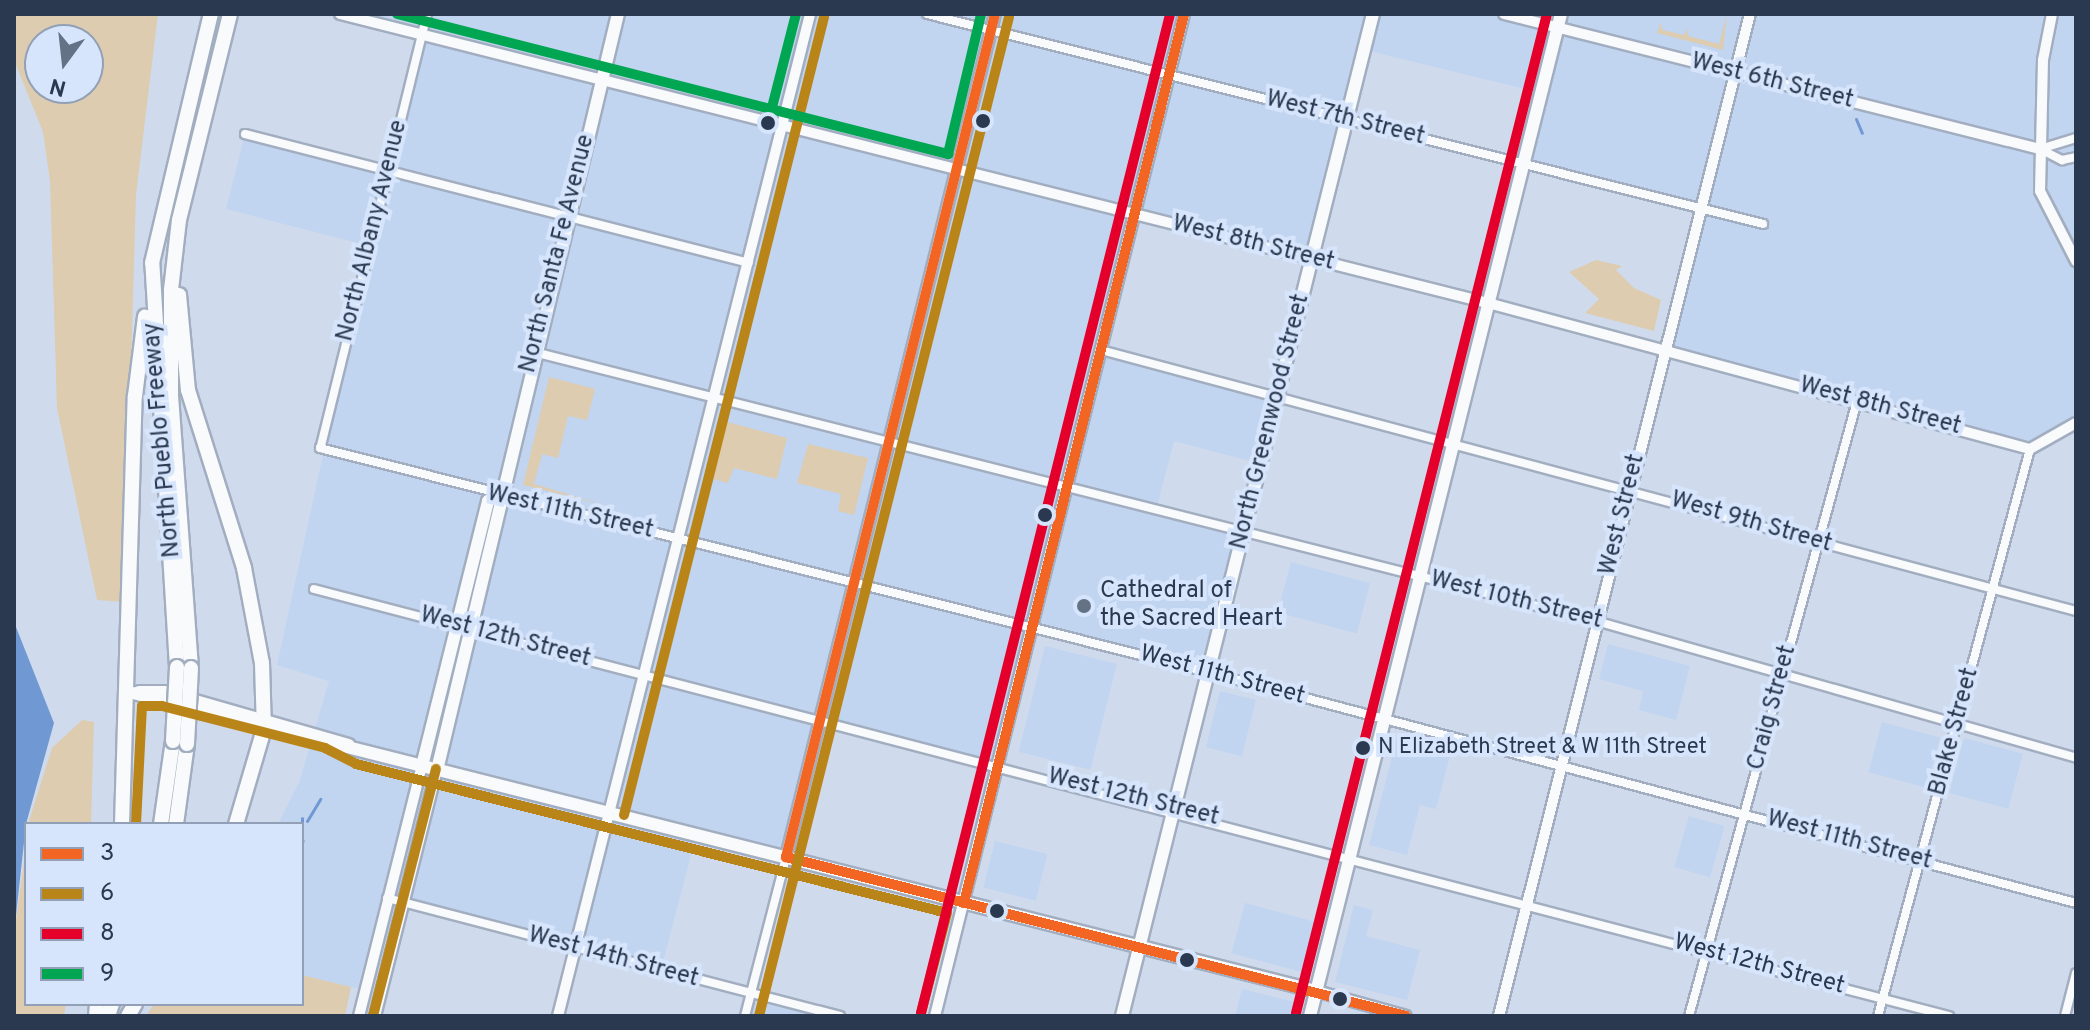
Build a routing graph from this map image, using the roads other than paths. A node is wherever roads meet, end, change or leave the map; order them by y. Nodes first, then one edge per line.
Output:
1 (211, 14) edge
2 (230, 14) edge
3 (340, 14) edge
4 (427, 14) edge
5 (618, 14) edge
6 (810, 14) edge
7 (927, 14) edge
8 (995, 14) edge
9 (1184, 14) edge
10 (1373, 14) edge
11 (1504, 14) edge
12 (1561, 14) edge
13 (1750, 14) edge
14 (2052, 14) edge
15 (1557, 27) junction
16 (991, 30) junction
17 (422, 35) junction
18 (1735, 73) junction
19 (1168, 75) junction
20 (601, 80) junction
21 (1346, 119) junction
22 (782, 126) junction
23 (245, 134) dead end
24 (2076, 138) edge
25 (2040, 149) junction
26 (2076, 157) edge
27 (1523, 164) junction
28 (387, 170) junction
29 (958, 171) junction
30 (1703, 209) junction
31 (1135, 214) junction
32 (568, 216) junction
33 (1763, 224) dead end
34 (177, 239) junction
35 (1312, 259) junction
36 (2076, 261) edge
37 (152, 263) junction
38 (749, 263) junction
39 (1488, 303) junction
40 (1101, 350) junction
41 (1665, 350) junction
42 (533, 352) junction
43 (1278, 395) junction
44 (714, 399) junction
45 (1857, 401) junction
46 (2076, 423) edge
47 (1453, 441) junction
48 (890, 445) junction
49 (320, 448) joint
50 (2030, 449) junction
51 (1068, 488) junction
52 (1630, 489) junction
53 (499, 494) junction
54 (1243, 533) junction
55 (679, 537) junction
56 (1818, 542) junction
57 (1420, 577) junction
58 (855, 582) junction
59 (314, 589) dead end
60 (1994, 589) junction
61 (2076, 611) edge
62 (1596, 621) junction
63 (458, 626) junction
64 (1033, 627) junction
65 (473, 630) junction
66 (184, 667) junction
67 (1208, 672) junction
68 (644, 675) junction
69 (1781, 676) junction
70 (129, 692) junction
71 (821, 718) junction
72 (1383, 720) junction
73 (265, 723) junction
74 (1957, 724) junction
75 (180, 743) junction
76 (2076, 758) edge
77 (998, 764) junction
78 (422, 766) junction
79 (1560, 766) junction
80 (437, 770) junction
81 (1174, 809) junction
82 (610, 812) junction
83 (1746, 813) junction
84 (122, 822) edge
85 (161, 822) edge
86 (176, 822) edge
87 (237, 822) edge
88 (1350, 855) junction
89 (786, 857) junction
90 (1919, 859) junction
91 (387, 898) junction
92 (404, 902) junction
93 (1526, 902) junction
94 (964, 903) junction
95 (2076, 903) edge
96 (1139, 947) junction
97 (574, 948) junction
98 (1707, 951) junction
99 (2076, 973) edge
100 (1316, 991) junction
101 (751, 993) junction
102 (1883, 998) junction
103 (359, 1016) edge
104 (375, 1016) edge
105 (558, 1016) edge
106 (745, 1016) edge
107 (840, 1016) edge
108 (935, 1016) edge
109 (1122, 1016) edge
110 (1310, 1016) edge
111 (1406, 1016) edge
112 (1499, 1016) edge
113 (1689, 1016) edge
114 (1878, 1016) edge
115 (1949, 1016) edge
116 (2065, 1016) edge

1 - 37 highway, North Pueblo Freeway
2 - 34 highway, North Pueblo Freeway
3 - 17 street, West 8th Street
4 - 17 street, North Albany Avenue
5 - 20 main road, North Santa Fe Avenue
6 - 22 street
7 - 16 street, West 7th Street
8 - 16 street
9 - 19 street
10 - 21 main road, North Greenwood Street
11 - 15 street, West 6th Street
12 - 15 main road
13 - 18 street, West Street
14 - 25 street
15 - 18 street, West 6th Street
15 - 27 main road
16 - 19 street, West 7th Street
16 - 29 street
17 - 20 street, West 8th Street
17 - 28 street, North Albany Avenue
18 - 25 street, West 6th Street
18 - 30 street, West Street
19 - 21 street, West 7th Street
19 - 31 street
20 - 22 street, West 8th Street
20 - 32 main road, North Santa Fe Avenue
21 - 27 street, West 7th Street
21 - 35 main road, North Greenwood Street
22 - 29 street, West 8th Street
22 - 38 street
23 - 28 street
24 - 25 street
25 - 26 street
25 - 36 street
27 - 30 street, West 7th Street
27 - 39 main road
28 - 32 street
28 - 49 street, North Albany Avenue
29 - 31 street, West 8th Street
29 - 48 street
30 - 33 street, West 7th Street
30 - 41 street, West Street
31 - 35 street, West 8th Street
31 - 40 street
32 - 38 street
32 - 42 main road, North Santa Fe Avenue
34 - 66 highway, North Pueblo Freeway
34 - 73 highway
35 - 39 street, West 8th Street
35 - 43 main road, North Greenwood Street
37 - 66 highway, North Pueblo Freeway
37 - 70 highway
38 - 44 street
39 - 41 street, West 8th Street
39 - 47 main road
40 - 43 street, West 9th Street
40 - 51 street
41 - 45 street, West 8th Street
41 - 52 street, West Street
42 - 44 street, West 10th Street
42 - 53 main road, North Santa Fe Avenue
43 - 47 street, West 9th Street
43 - 54 main road, North Greenwood Street
44 - 48 street, West 10th Street
44 - 55 street
45 - 50 street, West 8th Street
45 - 56 street, Craig Street
46 - 50 street
47 - 52 street, West 9th Street
47 - 57 main road
48 - 51 street, West 10th Street
48 - 58 street
49 - 53 street, West 11th Street
50 - 60 street, Blake Street
51 - 54 street, West 10th Street
51 - 64 street
52 - 56 street, West 9th Street
52 - 62 street, West Street
53 - 55 street, West 11th Street
53 - 63 main road, North Santa Fe Avenue
53 - 65 main road, North Santa Fe Avenue
54 - 57 street, West 10th Street
54 - 67 main road, North Greenwood Street
55 - 58 street, West 11th Street
55 - 68 street
56 - 60 street, West 9th Street
56 - 69 street, Craig Street
57 - 62 street, West 10th Street
57 - 72 main road
58 - 64 street, West 11th Street
58 - 71 street
59 - 63 street, West 12th Street
60 - 61 street, West 9th Street
60 - 74 street, Blake Street
62 - 69 street, West 10th Street
62 - 79 street, West Street
63 - 65 street, West 12th Street
63 - 78 main road, North Santa Fe Avenue
64 - 67 street, West 11th Street
64 - 77 street
65 - 68 street, West 12th Street
65 - 80 main road, North Santa Fe Avenue
66 - 75 highway, North Pueblo Freeway, bridge
67 - 72 street, West 11th Street
67 - 81 main road, North Greenwood Street
68 - 71 street, West 12th Street
68 - 82 street
69 - 74 street, West 10th Street
69 - 83 street, Craig Street
70 - 73 main road
70 - 84 highway
71 - 77 street, West 12th Street
71 - 89 street
72 - 79 street, West 11th Street
72 - 88 main road
73 - 78 main road
73 - 87 highway
74 - 76 street, West 10th Street
74 - 90 street, Blake Street
75 - 85 highway, North Pueblo Freeway
75 - 86 highway, North Pueblo Freeway
77 - 81 street, West 12th Street
77 - 94 street
78 - 80 main road
78 - 91 street, North Santa Fe Avenue
79 - 83 street, West 11th Street
79 - 93 street, West Street
80 - 82 main road
80 - 92 street, North Santa Fe Avenue
81 - 88 street, West 12th Street
81 - 96 main road, North Greenwood Street
82 - 89 main road
82 - 97 street
83 - 90 street, West 11th Street
83 - 98 street, Craig Street
88 - 93 street, West 12th Street
88 - 100 main road
89 - 94 main road
89 - 101 street
90 - 95 street, West 11th Street
90 - 102 street, Blake Street
91 - 92 street, West 14th Street
91 - 103 street, North Santa Fe Avenue
92 - 97 street, West 14th Street
92 - 104 street, North Santa Fe Avenue
93 - 98 street, West 12th Street
93 - 112 street, West Street
94 - 96 main road
94 - 108 street
96 - 100 main road
96 - 109 main road, North Greenwood Street
97 - 101 street, West 14th Street
97 - 105 street
98 - 102 street, West 12th Street
98 - 113 street, Craig Street
99 - 116 street
100 - 110 main road
100 - 111 street
101 - 106 street
101 - 107 street, West 14th Street
102 - 114 street, Blake Street
102 - 115 street, West 12th Street

